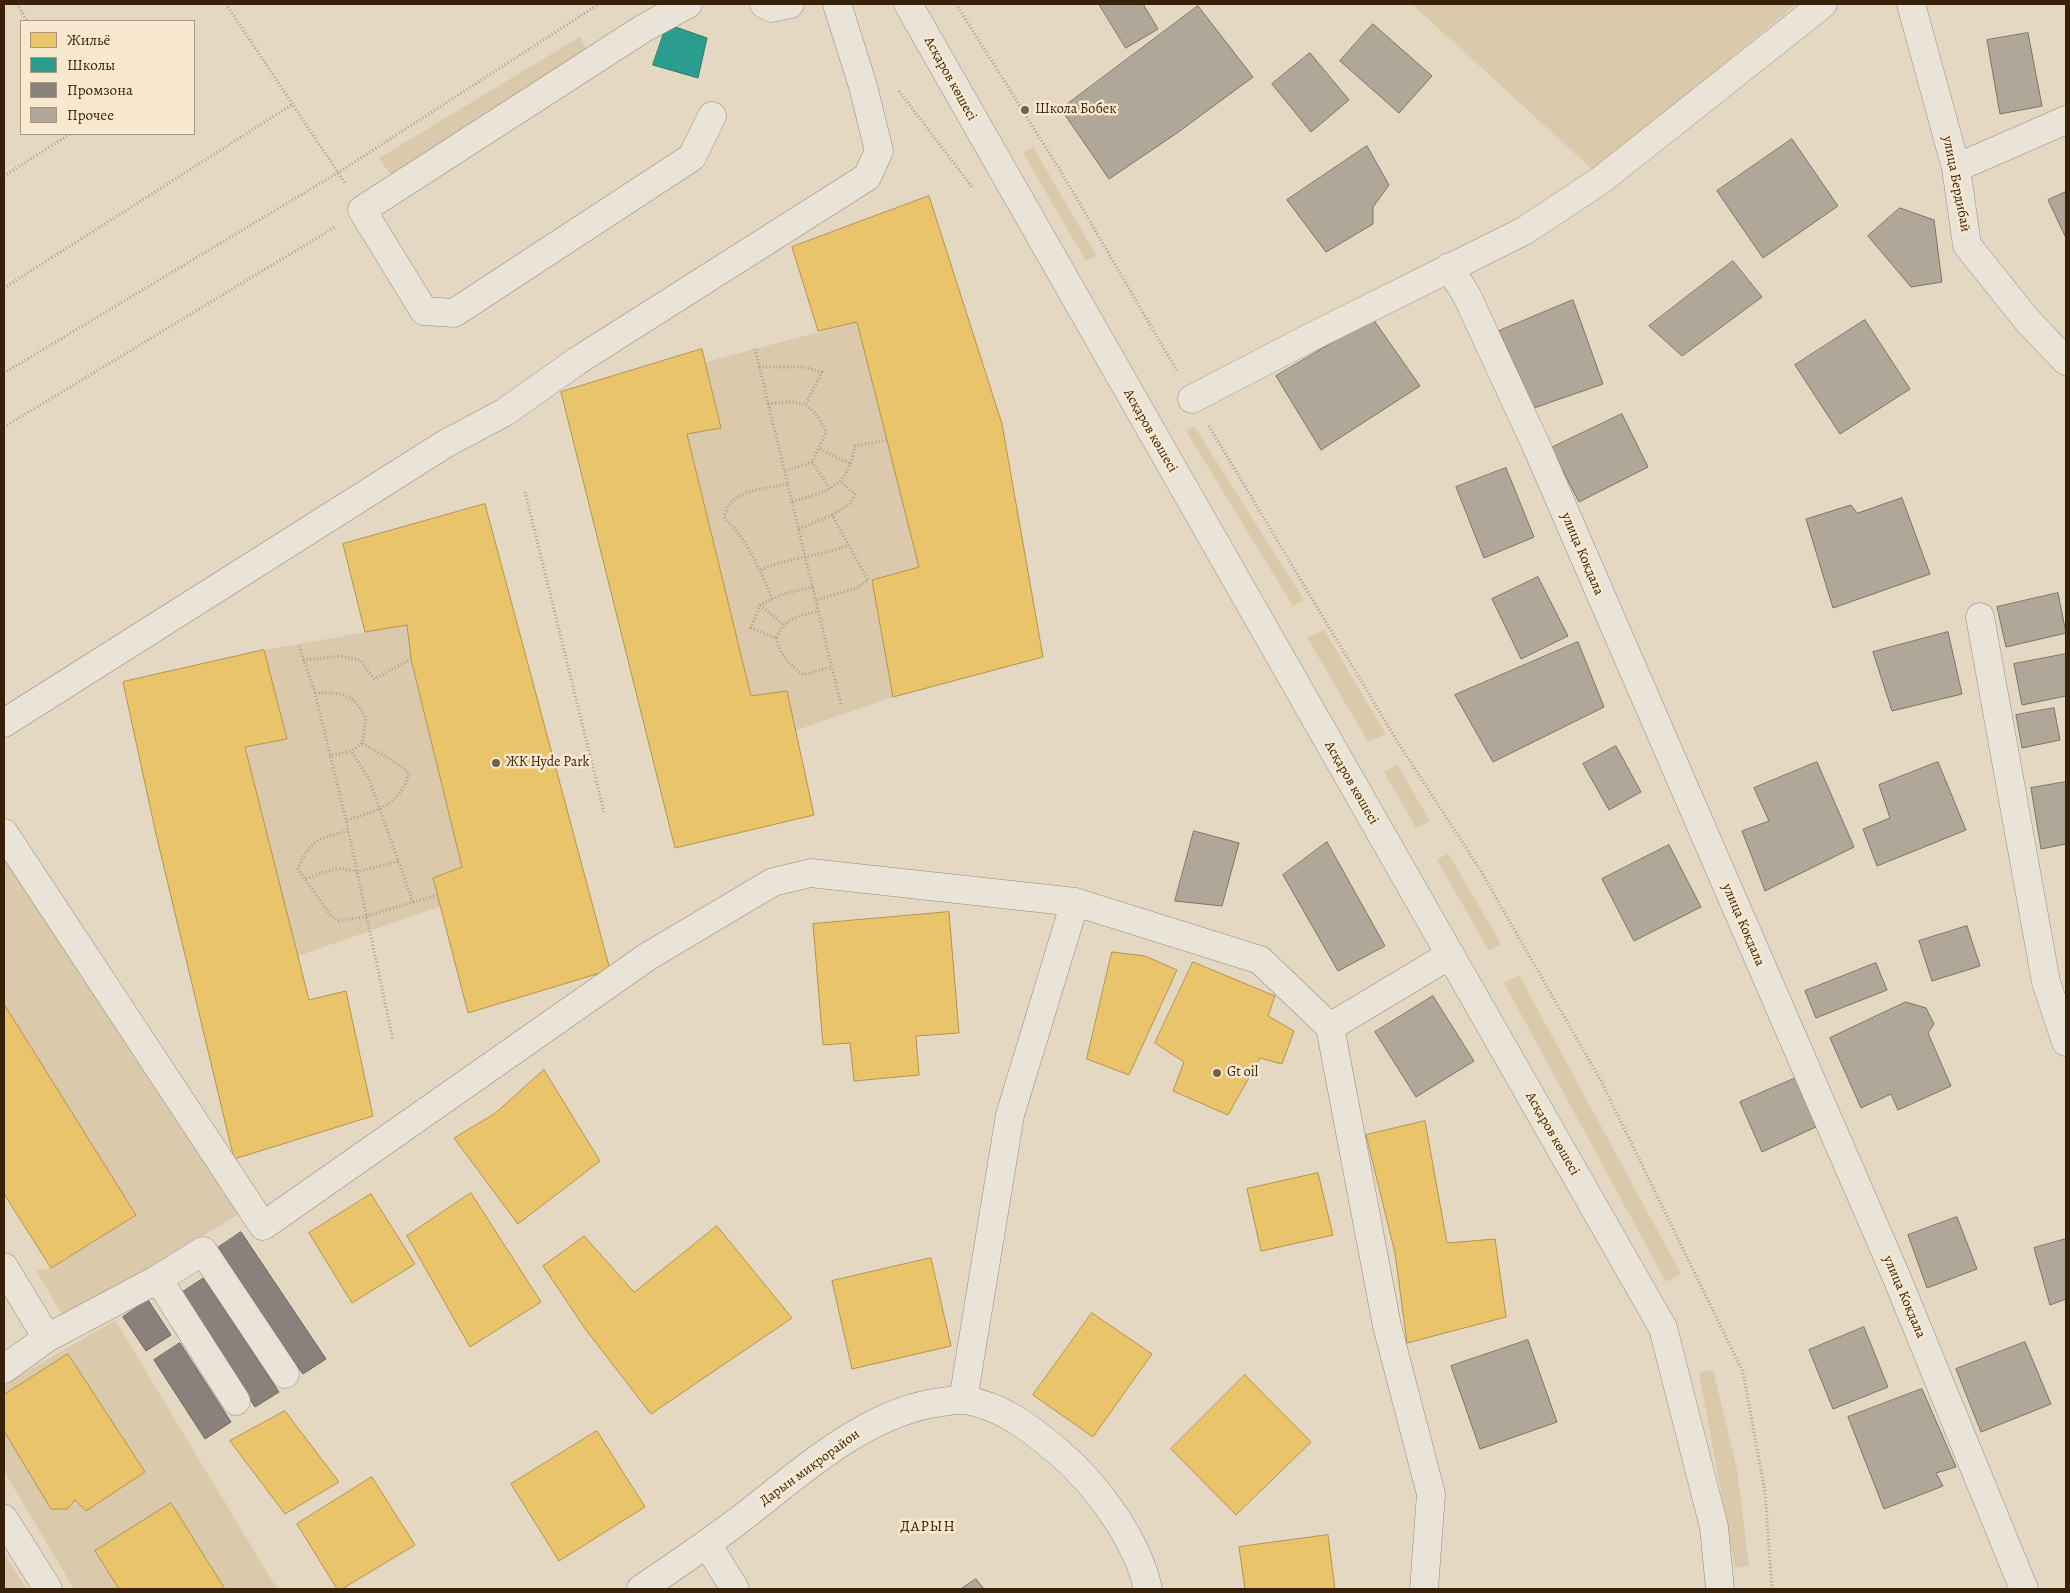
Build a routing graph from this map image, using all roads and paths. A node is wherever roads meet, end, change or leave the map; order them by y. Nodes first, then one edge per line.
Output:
1 (17, 4) edge
2 (226, 4) edge
3 (599, 4) edge
4 (688, 4) edge
5 (764, 4) edge
6 (790, 4) edge
7 (837, 4) edge
8 (908, 4) edge
9 (956, 4) edge
10 (1823, 4) edge
11 (1911, 4) edge
12 (26, 20) edge
13 (293, 104) junction
14 (712, 116) dead end
15 (2066, 120) edge
16 (68, 135) edge
17 (1956, 168) junction
18 (339, 172) junction
19 (4, 176) edge
20 (362, 210) junction
21 (1450, 267) junction
22 (4, 288) edge
23 (755, 349) dead end
24 (2066, 361) edge
25 (759, 367) junction
26 (4, 373) edge
27 (1192, 399) junction
28 (806, 403) junction
29 (768, 404) junction
30 (4, 427) edge
31 (887, 440) dead end
32 (820, 449) junction
33 (812, 462) junction
34 (851, 464) junction
35 (785, 471) junction
36 (840, 481) junction
37 (788, 484) junction
38 (830, 488) junction
39 (525, 492) dead end
40 (792, 502) junction
41 (832, 515) junction
42 (798, 529) junction
43 (848, 545) junction
44 (806, 558) junction
45 (760, 570) junction
46 (813, 587) junction
47 (772, 600) junction
48 (816, 600) junction
49 (760, 605) junction
50 (818, 611) junction
51 (1980, 617) dead end
52 (783, 624) junction
53 (776, 638) junction
54 (298, 646) dead end
55 (411, 659) dead end
56 (303, 660) junction
57 (832, 667) junction
58 (315, 693) junction
59 (841, 705) dead end
60 (4, 723) edge
61 (362, 743) junction
62 (351, 751) junction
63 (329, 756) junction
64 (380, 808) junction
65 (604, 812) dead end
66 (346, 820) junction
67 (348, 831) junction
68 (4, 833) edge
69 (399, 861) junction
70 (357, 872) junction
71 (306, 880) junction
72 (438, 895) dead end
73 (413, 902) junction
74 (1075, 902) junction
75 (367, 916) junction
76 (1450, 955) junction
77 (1330, 1027) junction
78 (394, 1040) dead end
79 (2066, 1042) edge
80 (4, 1267) edge
81 (158, 1279) junction
82 (47, 1338) junction
83 (4, 1369) edge
84 (285, 1374) dead end
85 (963, 1400) junction
86 (236, 1401) dead end
87 (4, 1519) edge
88 (706, 1544) junction
89 (48, 1589) edge
90 (641, 1589) edge
91 (736, 1589) edge
92 (1148, 1589) edge
93 (1424, 1589) edge
94 (1720, 1589) edge
95 (1772, 1589) edge
96 (2024, 1589) edge

1 - 12 path
2 - 13 path
3 - 18 path
4 - 20 street
5 - 6 street
7 - 60 street
8 - 76 street, Асқаров көшесі
9 - 27 path
10 - 21 street
11 - 17 street, улица Бердибай
13 - 18 path
13 - 22 path
14 - 20 street
15 - 17 street
16 - 19 path
17 - 24 street, улица Бердибай
18 - 20 path
18 - 26 path
20 - 30 path
21 - 27 street
21 - 96 street, улица Кокдала
23 - 25 path
25 - 28 path
25 - 29 path
27 - 95 path
28 - 29 path
28 - 32 path
29 - 35 path
31 - 34 path
32 - 33 path
32 - 34 path
33 - 35 path
33 - 38 path
34 - 36 path
35 - 37 path
36 - 38 path
36 - 41 path
37 - 40 path
37 - 45 path
38 - 40 path
39 - 65 path
40 - 42 path
41 - 42 path
41 - 43 path
42 - 44 path
43 - 44 path
43 - 48 path
44 - 45 path
44 - 46 path
45 - 47 path
46 - 47 path
46 - 48 path
47 - 49 path
48 - 50 path
49 - 52 path
49 - 53 path
50 - 52 path
50 - 57 path
51 - 79 street
52 - 53 path
53 - 57 path
54 - 56 path
55 - 56 path
56 - 58 path
57 - 59 path
58 - 61 path
58 - 63 path
61 - 62 path
61 - 64 path
62 - 63 path
62 - 64 path
63 - 66 path
64 - 66 path
64 - 69 path
66 - 67 path
67 - 70 path
67 - 71 path
68 - 74 street
69 - 70 path
69 - 73 path
70 - 71 path
70 - 75 path
71 - 75 path
72 - 73 path
73 - 75 path
74 - 77 street
74 - 85 street
75 - 78 path
76 - 77 street
76 - 94 street, Асқаров көшесі
77 - 93 street
80 - 82 street
81 - 82 street
81 - 84 street
81 - 86 street
82 - 83 street
85 - 88 street, Дарын микрорайон
85 - 92 street, Дарын микрорайон
87 - 89 street
88 - 90 street, Дарын микрорайон
88 - 91 street

